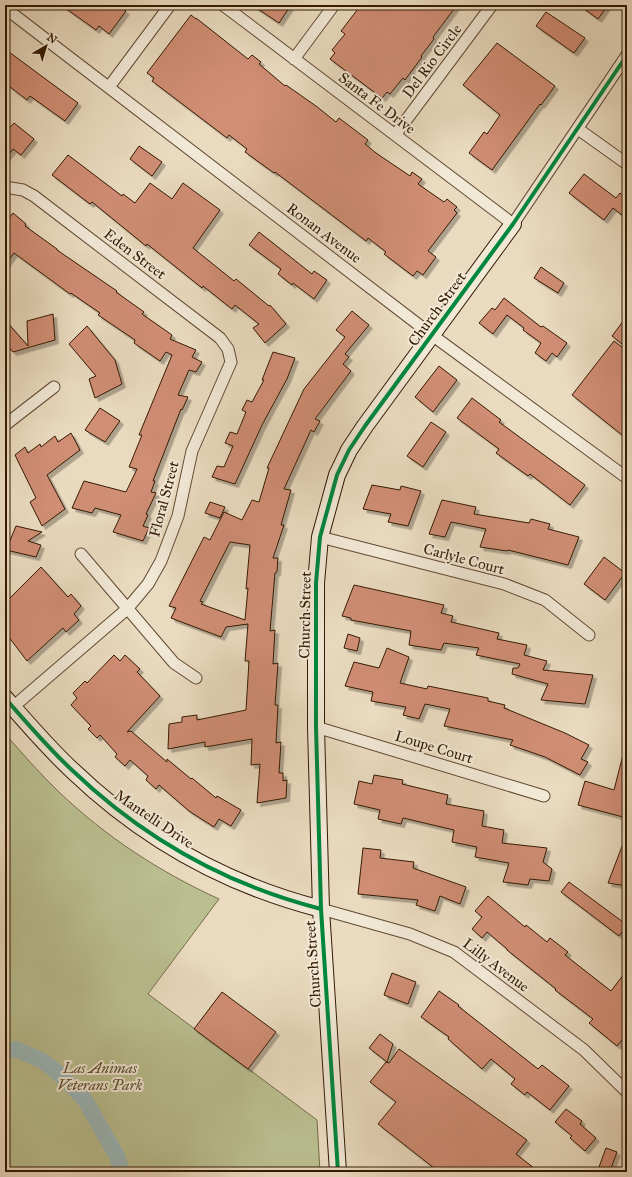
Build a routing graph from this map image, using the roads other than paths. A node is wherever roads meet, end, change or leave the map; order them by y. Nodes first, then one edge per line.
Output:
1 (170, 5) edge
2 (223, 5) edge
3 (334, 5) edge
4 (492, 5) edge
5 (5, 8) edge
6 (627, 55) edge
7 (294, 59) junction
8 (109, 87) junction
9 (578, 129) junction
10 (395, 135) junction
11 (627, 164) edge
12 (5, 187) edge
13 (513, 224) junction
14 (432, 335) junction
15 (231, 362) joint
16 (54, 387) dead end
17 (5, 425) edge
18 (627, 478) edge
19 (320, 537) junction
20 (81, 554) dead end
21 (127, 609) junction
22 (589, 635) dead end
23 (196, 678) dead end
24 (9, 702) edge
25 (316, 727) junction
26 (544, 796) dead end
27 (321, 909) junction
28 (627, 1092) edge
29 (338, 1172) edge

1 - 8 street
2 - 7 street, Santa Fe Drive
3 - 7 street
4 - 10 street, Del Rio Circle
5 - 8 street, Ronan Avenue
6 - 9 street, Church Street
7 - 10 street, Santa Fe Drive
8 - 14 street, Ronan Avenue
9 - 11 street
9 - 13 street, Church Street
10 - 13 street, Santa Fe Drive
12 - 15 street, Eden Street
13 - 14 street, Church Street
14 - 18 street, Ronan Avenue
14 - 19 street, Church Street
15 - 21 street, Floral Street
16 - 17 street
19 - 22 street, Carlyle Court
19 - 25 street, Church Street
20 - 21 street
21 - 23 street
21 - 24 street, Floral Street
24 - 27 street, Mantelli Drive
25 - 26 street, Loupe Court
25 - 27 street, Church Street
27 - 28 street, Lilly Avenue
27 - 29 street, Church Street

